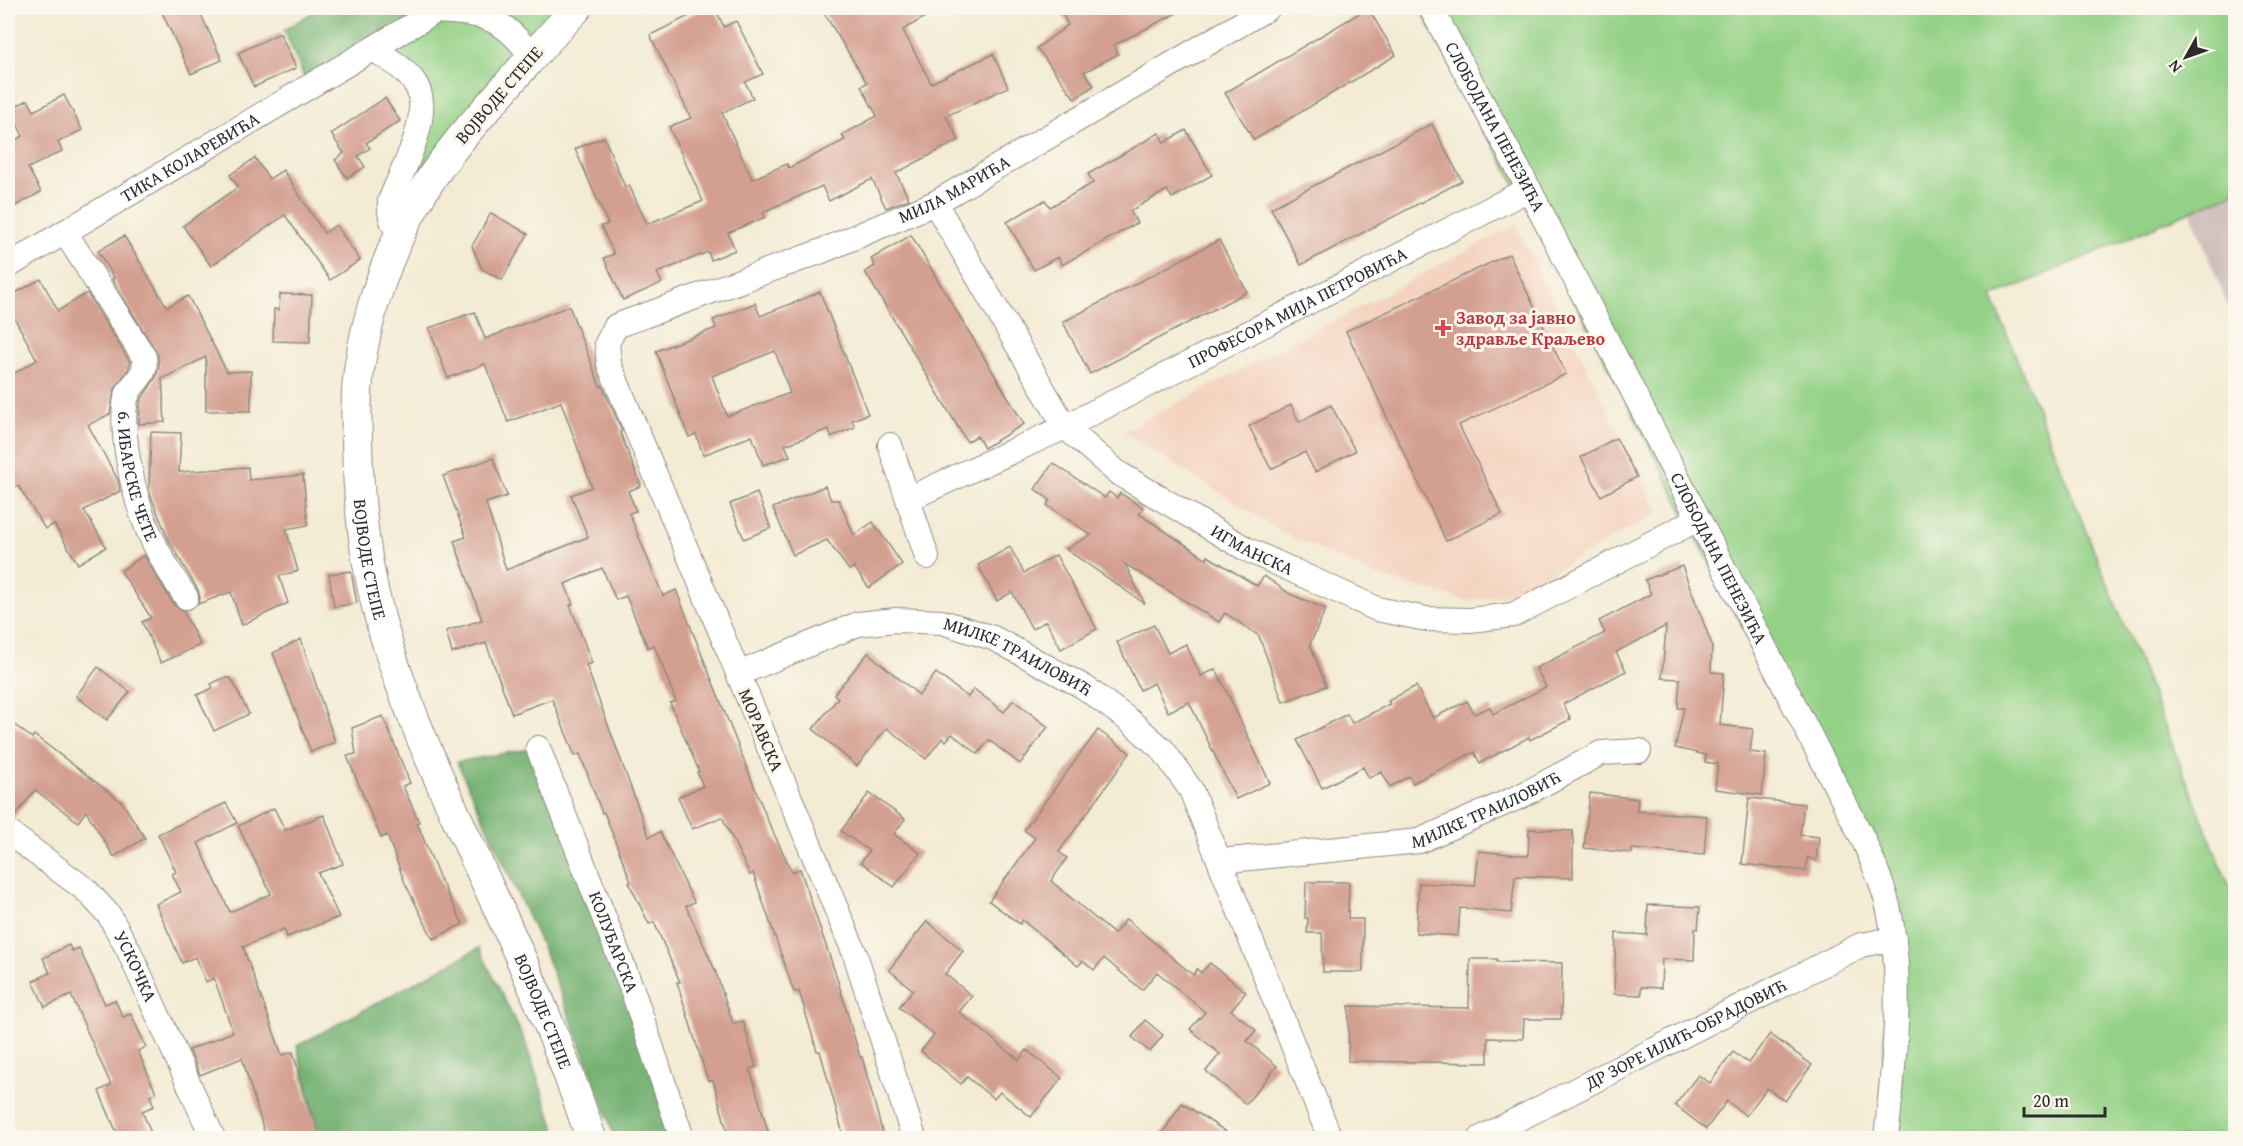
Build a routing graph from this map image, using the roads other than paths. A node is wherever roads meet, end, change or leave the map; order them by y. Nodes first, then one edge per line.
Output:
1 (577, 8) edge
2 (1268, 8) edge
3 (1431, 8) edge
4 (439, 9) edge
5 (373, 49) junction
6 (532, 57) junction
7 (1529, 189) junction
8 (935, 203) junction
9 (65, 232) junction
10 (400, 235) junction
11 (8, 266) edge
12 (616, 326) joint
13 (1065, 427) junction
14 (890, 445) dead end
15 (908, 499) junction
16 (1698, 519) junction
17 (927, 556) dead end
18 (186, 597) dead end
19 (738, 674) junction
20 (538, 748) dead end
21 (1639, 751) dead end
22 (8, 832) edge
23 (1221, 861) junction
24 (1894, 939) junction
25 (213, 1138) edge
26 (591, 1138) edge
27 (682, 1138) edge
28 (914, 1138) edge
29 (1330, 1138) edge
30 (1482, 1138) edge
31 (1886, 1138) edge

1 - 6 street, ВОЈВОДЕ СТЕПЕ
2 - 8 street, МИЛА МАРИЋА
3 - 7 street, СЛОБОДАНА ПЕНЕЗИЋА
4 - 5 street, ТИКА КОЛАРЕВИЋА
4 - 6 street, ТИКА КОЛАРЕВИЋА
5 - 9 street, ТИКА КОЛАРЕВИЋА
5 - 10 street
6 - 10 street, ВОЈВОДЕ СТЕПЕ
7 - 13 street, ПРОФЕСОРА МИЈА ПЕТРОВИЋА
7 - 16 street, СЛОБОДАНА ПЕНЕЗИЋА
8 - 12 street, МИЛА МАРИЋА
8 - 13 street, ИГМАНСКА
9 - 11 street, ТИКА КОЛАРЕВИЋА
9 - 18 street, 6. ИБАРСКЕ ЧЕТЕ
10 - 26 street, ВОЈВОДЕ СТЕПЕ
12 - 19 street, МОРАВСКА
13 - 15 street, ПРОФЕСОРА МИЈА ПЕТРОВИЋА
13 - 16 street, ИГМАНСКА
14 - 15 street
15 - 17 street
16 - 24 street, СЛОБОДАНА ПЕНЕЗИЋА
19 - 23 street, МИЛКЕ ТРАИЛОВИЋ
19 - 28 street, МОРАВСКА
20 - 27 street, КОЛУБАРСКА
21 - 23 street, МИЛКЕ ТРАИЛОВИЋ
22 - 25 street, УСКОЧКА
23 - 29 street, МИЛКЕ ТРАИЛОВИЋ
24 - 30 street, ДР ЗОРЕ ИЛИЋ-ОБРАДОВИЋ
24 - 31 street, СЛОБОДАНА ПЕНЕЗИЋА

